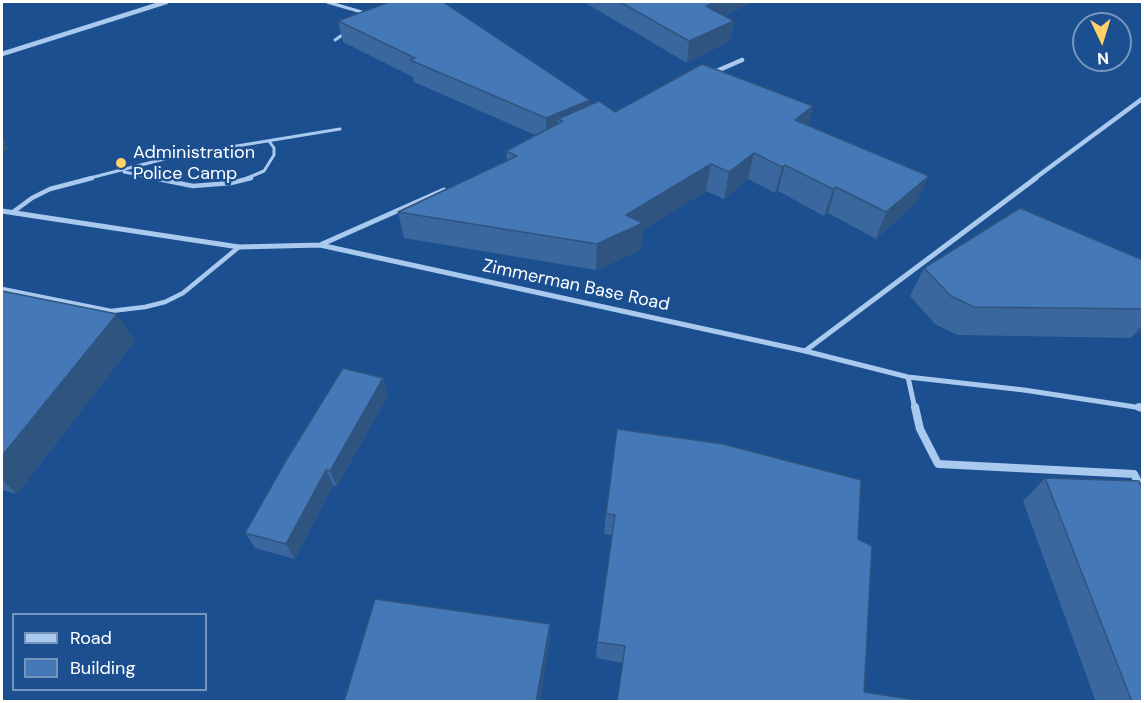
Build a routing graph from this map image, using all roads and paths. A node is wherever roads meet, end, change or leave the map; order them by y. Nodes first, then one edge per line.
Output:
1 (166, 2) edge
2 (327, 2) edge
3 (361, 21) edge
4 (352, 27) edge
5 (335, 40) dead end
6 (2, 54) edge
7 (742, 60) dead end
8 (709, 74) edge
9 (1143, 99) edge
10 (340, 129) dead end
11 (269, 141) junction
12 (121, 171) junction
13 (450, 188) edge
14 (2, 211) edge
15 (13, 212) junction
16 (320, 245) junction
17 (239, 247) junction
18 (2, 289) edge
19 (805, 351) junction
20 (908, 377) junction
21 (1143, 408) edge
22 (1143, 490) edge

1 - 6 street
2 - 3 lane
4 - 5 lane
7 - 8 street
9 - 19 street
10 - 11 lane
11 - 12 lane
11 - 12 lane
12 - 15 lane
13 - 16 street
14 - 15 street, Zimmerman Base Road
15 - 17 street, Zimmerman Base Road
16 - 17 street, Zimmerman Base Road
16 - 19 street, Zimmerman Base Road
17 - 18 lane
19 - 20 street, Zimmerman Base Road
20 - 21 street, Zimmerman Base Road
20 - 22 street

